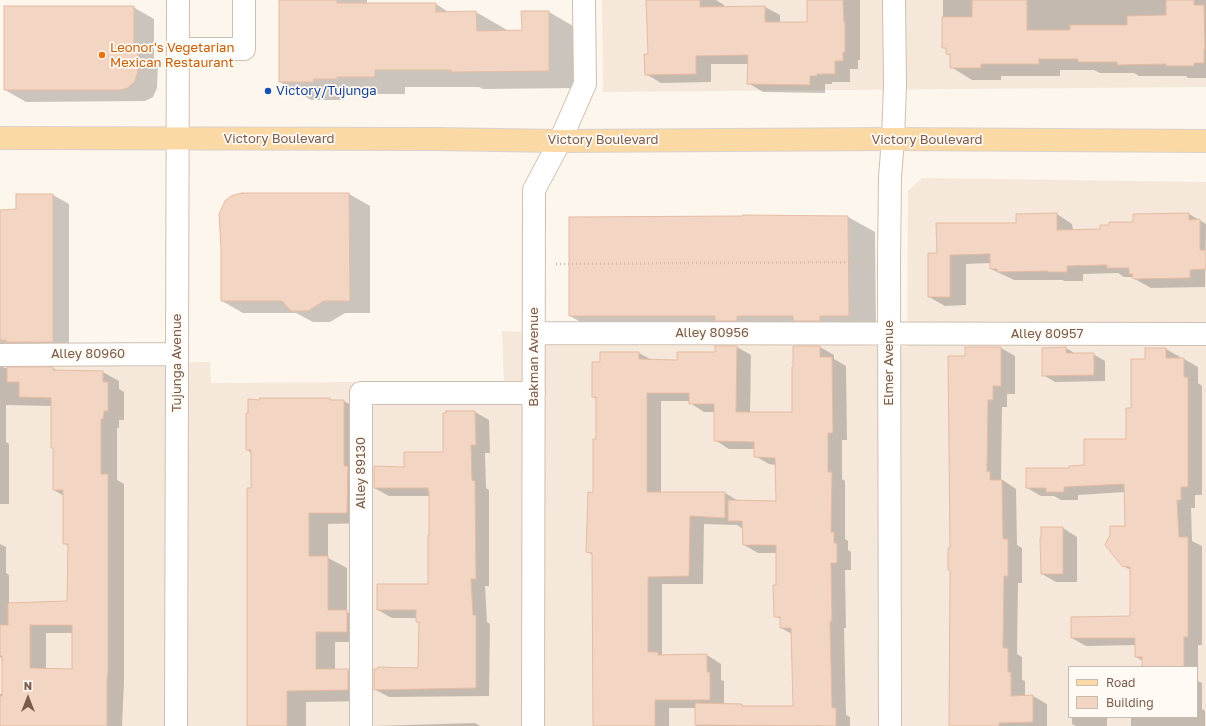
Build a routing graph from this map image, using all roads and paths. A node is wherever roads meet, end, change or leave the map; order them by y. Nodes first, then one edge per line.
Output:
1 (178, 0) edge
2 (244, 0) edge
3 (584, 0) edge
4 (894, 0) edge
5 (178, 49) junction
6 (0, 138) edge
7 (177, 139) junction
8 (893, 140) junction
9 (560, 141) junction
10 (1206, 141) edge
11 (889, 262) junction
12 (534, 264) junction
13 (534, 333) junction
14 (889, 333) junction
15 (1206, 334) edge
16 (177, 354) junction
17 (0, 355) edge
18 (534, 393) junction
19 (176, 726) edge
20 (361, 726) edge
21 (533, 726) edge
22 (890, 726) edge

1 - 5 street, Tujunga Avenue
2 - 5 street
3 - 9 street, Bakman Avenue
4 - 8 street, Elmer Avenue
5 - 7 street, Tujunga Avenue
6 - 7 main road, Victory Boulevard
7 - 9 main road, Victory Boulevard
7 - 16 street, Tujunga Avenue
8 - 9 main road, Victory Boulevard
8 - 10 main road, Victory Boulevard
8 - 11 street, Elmer Avenue
9 - 12 street, Bakman Avenue
11 - 12 path
11 - 14 street, Elmer Avenue
12 - 13 street, Bakman Avenue
13 - 14 street, Alley 80956
13 - 18 street, Bakman Avenue
14 - 15 street, Alley 80957
14 - 22 street, Elmer Avenue
16 - 17 street, Alley 80960
16 - 19 street, Tujunga Avenue
18 - 20 street, Alley 89130
18 - 21 street, Bakman Avenue

